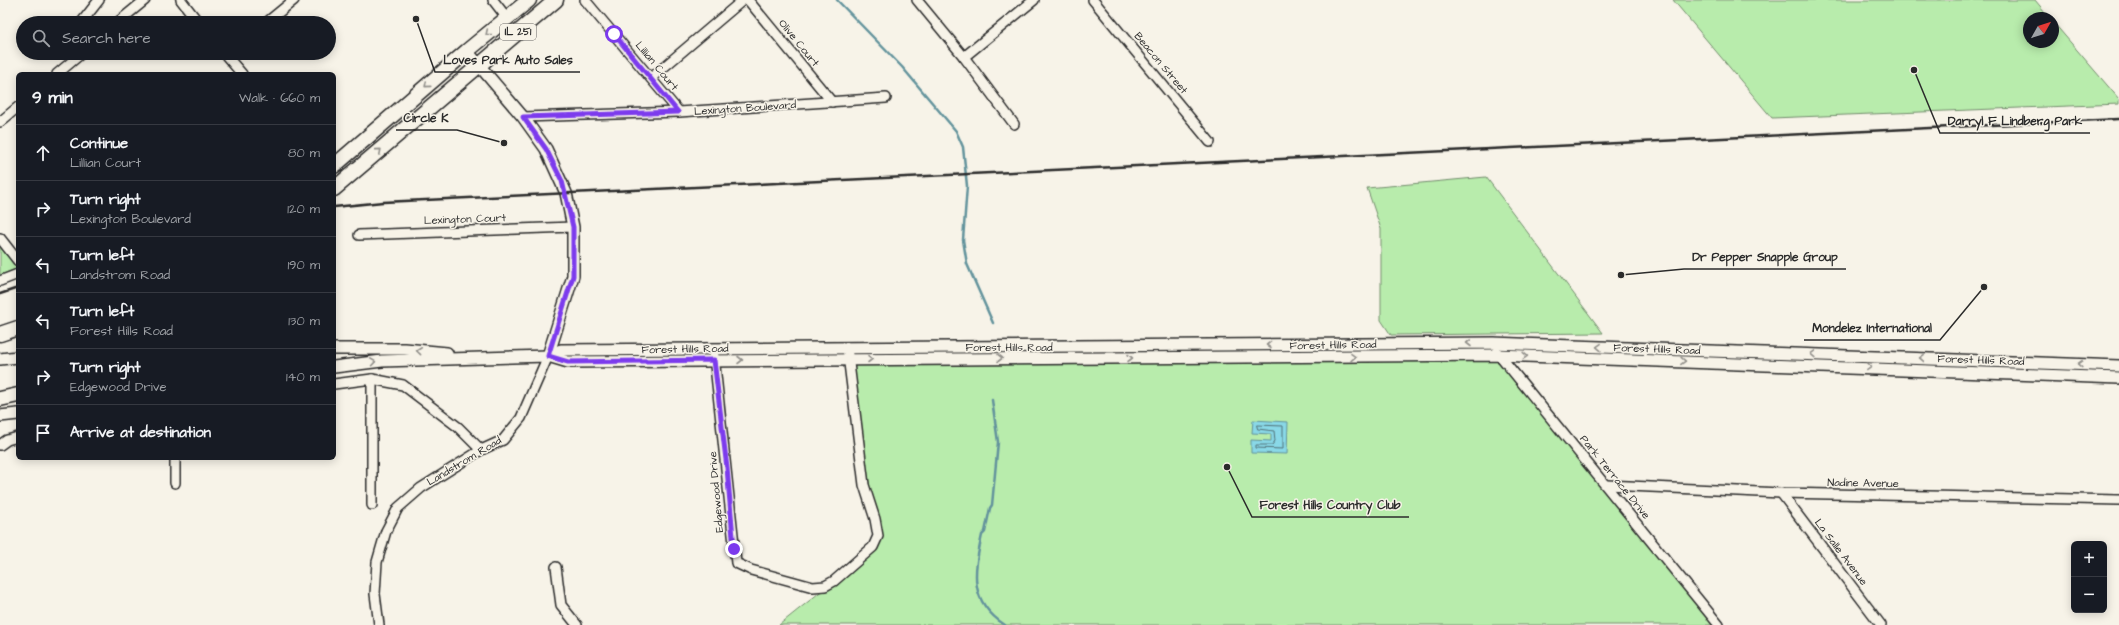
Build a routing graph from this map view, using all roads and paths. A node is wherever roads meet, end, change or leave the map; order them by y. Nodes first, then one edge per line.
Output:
1 (99, 0) edge
2 (145, 0) edge
3 (180, 0) edge
4 (294, 0) edge
5 (493, 0) edge
6 (529, 0) edge
7 (556, 0) edge
8 (585, 0) edge
9 (743, 0) edge
10 (748, 0) edge
11 (917, 0) edge
12 (1034, 0) edge
13 (1093, 0) edge
14 (86, 16) edge
15 (126, 16) edge
16 (194, 16) edge
17 (275, 16) edge
18 (507, 18) junction
19 (467, 51) junction
20 (964, 57) junction
21 (72, 60) edge
22 (232, 60) edge
23 (479, 64) junction
24 (59, 72) edge
25 (240, 72) edge
26 (651, 78) junction
27 (886, 98) dead end
28 (832, 102) junction
29 (16, 109) edge
30 (678, 112) junction
31 (523, 117) junction
32 (0, 122) edge
33 (1014, 124) dead end
34 (1210, 142) dead end
35 (336, 164) edge
36 (336, 187) edge
37 (573, 227) junction
38 (359, 235) dead end
39 (0, 238) edge
40 (16, 258) edge
41 (16, 275) edge
42 (0, 282) edge
43 (16, 329) edge
44 (0, 334) edge
45 (1493, 343) junction
46 (1249, 345) junction
47 (1313, 345) junction
48 (846, 347) junction
49 (713, 348) junction
50 (336, 349) edge
51 (1659, 349) junction
52 (1498, 355) junction
53 (1852, 355) junction
54 (548, 356) junction
55 (16, 357) edge
56 (1250, 357) junction
57 (1314, 357) junction
58 (499, 358) junction
59 (0, 359) edge
60 (849, 359) junction
61 (714, 360) junction
62 (1661, 361) junction
63 (2119, 366) edge
64 (336, 367) edge
65 (1853, 367) junction
66 (2119, 378) edge
67 (372, 380) junction
68 (336, 384) edge
69 (16, 395) edge
70 (0, 399) edge
71 (16, 414) edge
72 (0, 416) edge
73 (16, 438) edge
74 (0, 445) edge
75 (481, 450) junction
76 (175, 460) edge
77 (175, 483) dead end
78 (1607, 485) junction
79 (1781, 493) junction
80 (2119, 500) edge
81 (372, 505) dead end
82 (556, 567) dead end
83 (379, 625) edge
84 (577, 625) edge
85 (1719, 625) edge
86 (1882, 625) edge

1 - 14 street
2 - 15 street
3 - 16 street
4 - 17 street
5 - 18 street
6 - 18 main road, IL 251
7 - 23 main road, IL 251
8 - 26 street, Lillian Court
9 - 26 street
10 - 28 street, Olive Court
11 - 20 street
12 - 20 street
13 - 34 street, Beacon Street
18 -> 19 main road, IL 251
19 - 23 street
19 -> 35 main road, IL 251
20 - 33 street
21 - 24 street
22 - 25 street
23 - 31 street
36 -> 23 main road, IL 251
26 - 30 street, Lillian Court
27 - 28 street, Lexington Boulevard
28 - 30 street, Lexington Boulevard
29 - 32 street
30 - 31 street, Lexington Boulevard
31 - 37 street, Landstrom Road
37 - 38 street, Lexington Court
37 - 54 street, Landstrom Road
39 - 40 street
41 - 42 street
43 - 44 main road
45 -> 47 street, Forest Hills Road
51 -> 45 street, Forest Hills Road
45 - 52 street, Park Terrace Drive
47 -> 46 street, Forest Hills Road
46 - 48 street, Forest Hills Road
46 - 56 street
47 - 57 street
48 - 49 street, Forest Hills Road
48 - 60 street, Edgewood Drive
49 - 54 street, Forest Hills Road
49 - 61 street, Edgewood Drive
58 -> 50 street, Forest Hills Road
53 -> 51 street, Forest Hills Road
51 - 62 street
57 -> 52 street, Forest Hills Road
52 -> 62 street, Forest Hills Road
52 - 78 street, Park Terrace Drive
63 -> 53 street, Forest Hills Road
53 - 65 street
54 - 58 street, Forest Hills Road
54 - 61 street, Forest Hills Road
54 - 75 street, Landstrom Road
55 - 59 street
56 - 57 street, Forest Hills Road
60 -> 56 street, Forest Hills Road
64 -> 58 street, Forest Hills Road
61 -> 60 street, Forest Hills Road
60 - 61 street, Edgewood Drive
62 -> 65 street, Forest Hills Road
65 -> 66 street, Forest Hills Road
67 - 68 street
67 - 75 street
67 - 81 street
69 - 70 main road
71 - 72 street
73 - 74 street
75 - 83 street, Landstrom Road
76 - 77 street
78 - 79 street, Nadine Avenue
78 - 85 street, Park Terrace Drive
79 - 80 street, Nadine Avenue
79 - 86 street, La Salle Avenue
82 - 84 street

